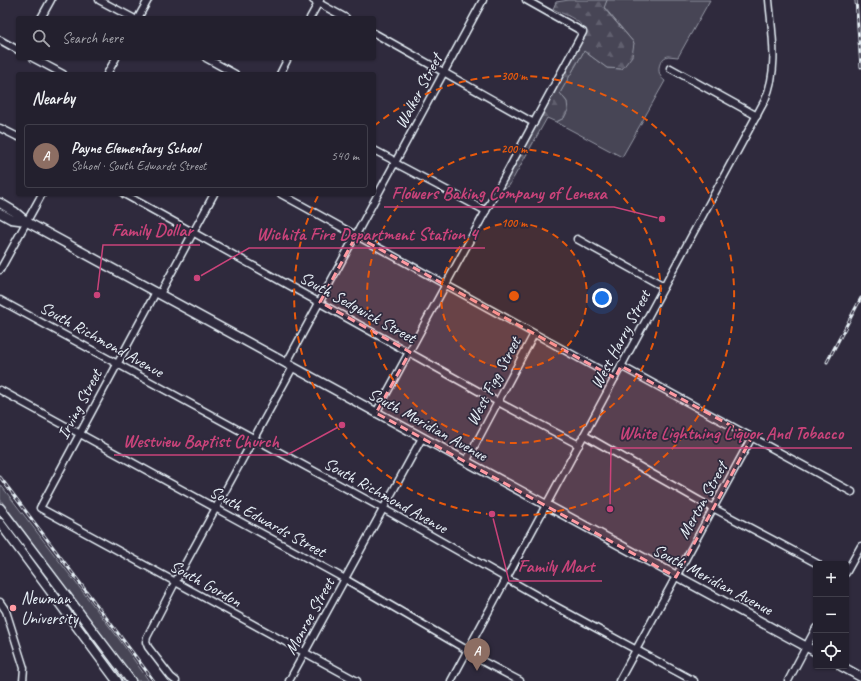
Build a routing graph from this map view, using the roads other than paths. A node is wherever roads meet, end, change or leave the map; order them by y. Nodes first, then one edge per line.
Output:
1 (51, 0) edge
2 (99, 0) edge
3 (148, 0) edge
4 (483, 0) edge
5 (526, 0) edge
6 (769, 0) edge
7 (317, 1) edge
8 (42, 16) edge
9 (129, 16) edge
10 (139, 16) edge
11 (311, 16) edge
12 (343, 16) edge
13 (376, 34) edge
14 (0, 40) edge
15 (16, 49) edge
16 (38, 60) edge
17 (115, 60) edge
18 (210, 60) edge
19 (287, 60) edge
20 (670, 68) dead end
21 (59, 72) edge
22 (108, 72) edge
23 (231, 72) edge
24 (281, 72) edge
25 (444, 72) junction
26 (757, 116) junction
27 (534, 122) junction
28 (0, 128) edge
29 (16, 136) edge
30 (376, 151) edge
31 (395, 163) junction
32 (41, 196) edge
33 (128, 196) edge
34 (213, 196) edge
35 (285, 196) edge
36 (0, 203) edge
37 (486, 211) junction
38 (0, 212) edge
39 (27, 222) junction
40 (193, 232) junction
41 (356, 236) junction
42 (578, 239) dead end
43 (0, 270) edge
44 (446, 286) junction
45 (664, 287) junction
46 (158, 293) junction
47 (0, 300) edge
48 (320, 302) junction
49 (534, 334) junction
50 (410, 352) junction
51 (117, 363) junction
52 (289, 366) junction
53 (621, 366) junction
54 (614, 378) junction
55 (0, 390) edge
56 (498, 402) junction
57 (376, 413) junction
58 (79, 434) junction
59 (584, 435) junction
60 (253, 438) junction
61 (422, 438) junction
62 (752, 438) junction
63 (579, 445) junction
64 (466, 462) junction
65 (852, 492) dead end
66 (546, 506) junction
67 (0, 508) edge
68 (713, 508) junction
69 (41, 509) joint
70 (215, 509) junction
71 (384, 509) junction
72 (0, 523) edge
73 (861, 546) edge
74 (813, 561) edge
75 (849, 568) edge
76 (676, 577) junction
77 (507, 578) junction
78 (345, 579) junction
79 (175, 582) junction
80 (0, 602) edge
81 (813, 633) edge
82 (806, 647) junction
83 (468, 650) junction
84 (636, 650) junction
85 (813, 650) edge
86 (304, 652) junction
87 (846, 669) edge
88 (861, 677) edge
89 (23, 681) edge
90 (117, 681) edge
91 (132, 681) edge
92 (176, 681) edge
93 (289, 681) edge
94 (357, 681) edge
95 (451, 681) edge
96 (520, 681) edge
97 (620, 681) edge
98 (694, 681) edge
99 (788, 681) edge

1 - 8 street
2 - 9 street
3 - 10 street
4 - 25 street, Walker Street
5 - 27 street
6 - 26 street, West Harry Street
7 - 11 street
7 - 12 street
13 - 25 street
14 - 15 street
16 - 21 street
17 - 22 street
18 - 23 street
19 - 24 street
20 - 26 street
25 - 27 street
25 - 31 street, Walker Street
26 - 45 street, West Harry Street
27 - 37 street
28 - 29 street
30 - 31 street
31 - 37 street
31 - 41 street, Walker Street
32 - 39 street
33 - 40 street, South Sedgwick Street
34 - 40 street, Irving Street
35 - 41 street
36 - 39 main road, South Meridian Avenue
37 - 44 street
38 - 39 main road, South Meridian Avenue
39 - 43 street
39 - 46 main road, South Meridian Avenue
40 - 46 street, Irving Street
40 - 48 street, South Sedgwick Street
41 - 44 street
41 - 48 street, Walker Street
42 - 45 street
44 - 49 street
44 - 50 street
45 - 53 street, West Harry Street
46 - 51 street, Irving Street
46 - 52 main road, South Meridian Avenue
47 - 51 street, South Richmond Avenue
48 - 50 street, South Sedgwick Street
48 - 52 street, Walker Street
49 - 54 street
49 - 56 street, West Figg Street
50 - 56 street, South Sedgwick Street
50 - 57 street
51 - 58 street, Irving Street
51 - 60 street, South Richmond Avenue
52 - 57 main road, South Meridian Avenue
52 - 60 street, Walker Street
53 - 54 street, West Harry Street
53 - 62 street
54 - 59 street, West Harry Street
55 - 58 street, South Edwards Street
56 - 63 street, South Sedgwick Street
56 - 64 street, West Figg Street
57 - 61 main road, South Meridian Avenue
58 - 69 street, Irving Street
58 - 70 street, South Edwards Street
59 - 63 street, West Harry Street
59 - 68 street
60 - 70 street, Walker Street
60 - 71 street, South Richmond Avenue
61 - 64 main road, South Meridian Avenue
61 - 71 street, Monroe Street
62 - 65 street
62 - 68 street, Merton Street
63 - 66 street, West Harry Street
64 - 66 main road, South Meridian Avenue
66 - 76 main road, South Meridian Avenue
66 - 77 street, West Harry Street
67 - 91 main road
68 - 74 street
68 - 76 street, Merton Street
69 - 79 street, South Gordon
70 - 78 street, South Edwards Street
70 - 79 street, Walker Street
71 - 77 street, South Richmond Avenue
71 - 78 street, Monroe Street
72 - 90 main road
73 - 75 street
76 - 82 main road, South Meridian Avenue
76 - 84 street, Merton Street
77 - 83 street, West Harry Street
77 - 84 street, South Richmond Avenue
78 - 83 street, South Edwards Street
78 - 86 street, Monroe Street
79 - 86 street, South Gordon
79 - 92 street, Walker Street
80 - 89 street
81 - 82 street
82 - 85 main road, South Meridian Avenue
82 - 99 street
83 - 95 street, West Harry Street
83 - 96 street, South Edwards Street
84 - 97 street, Merton Street
84 - 98 street, South Richmond Avenue
86 - 93 street, Monroe Street
86 - 94 street, South Gordon
87 - 88 main road

